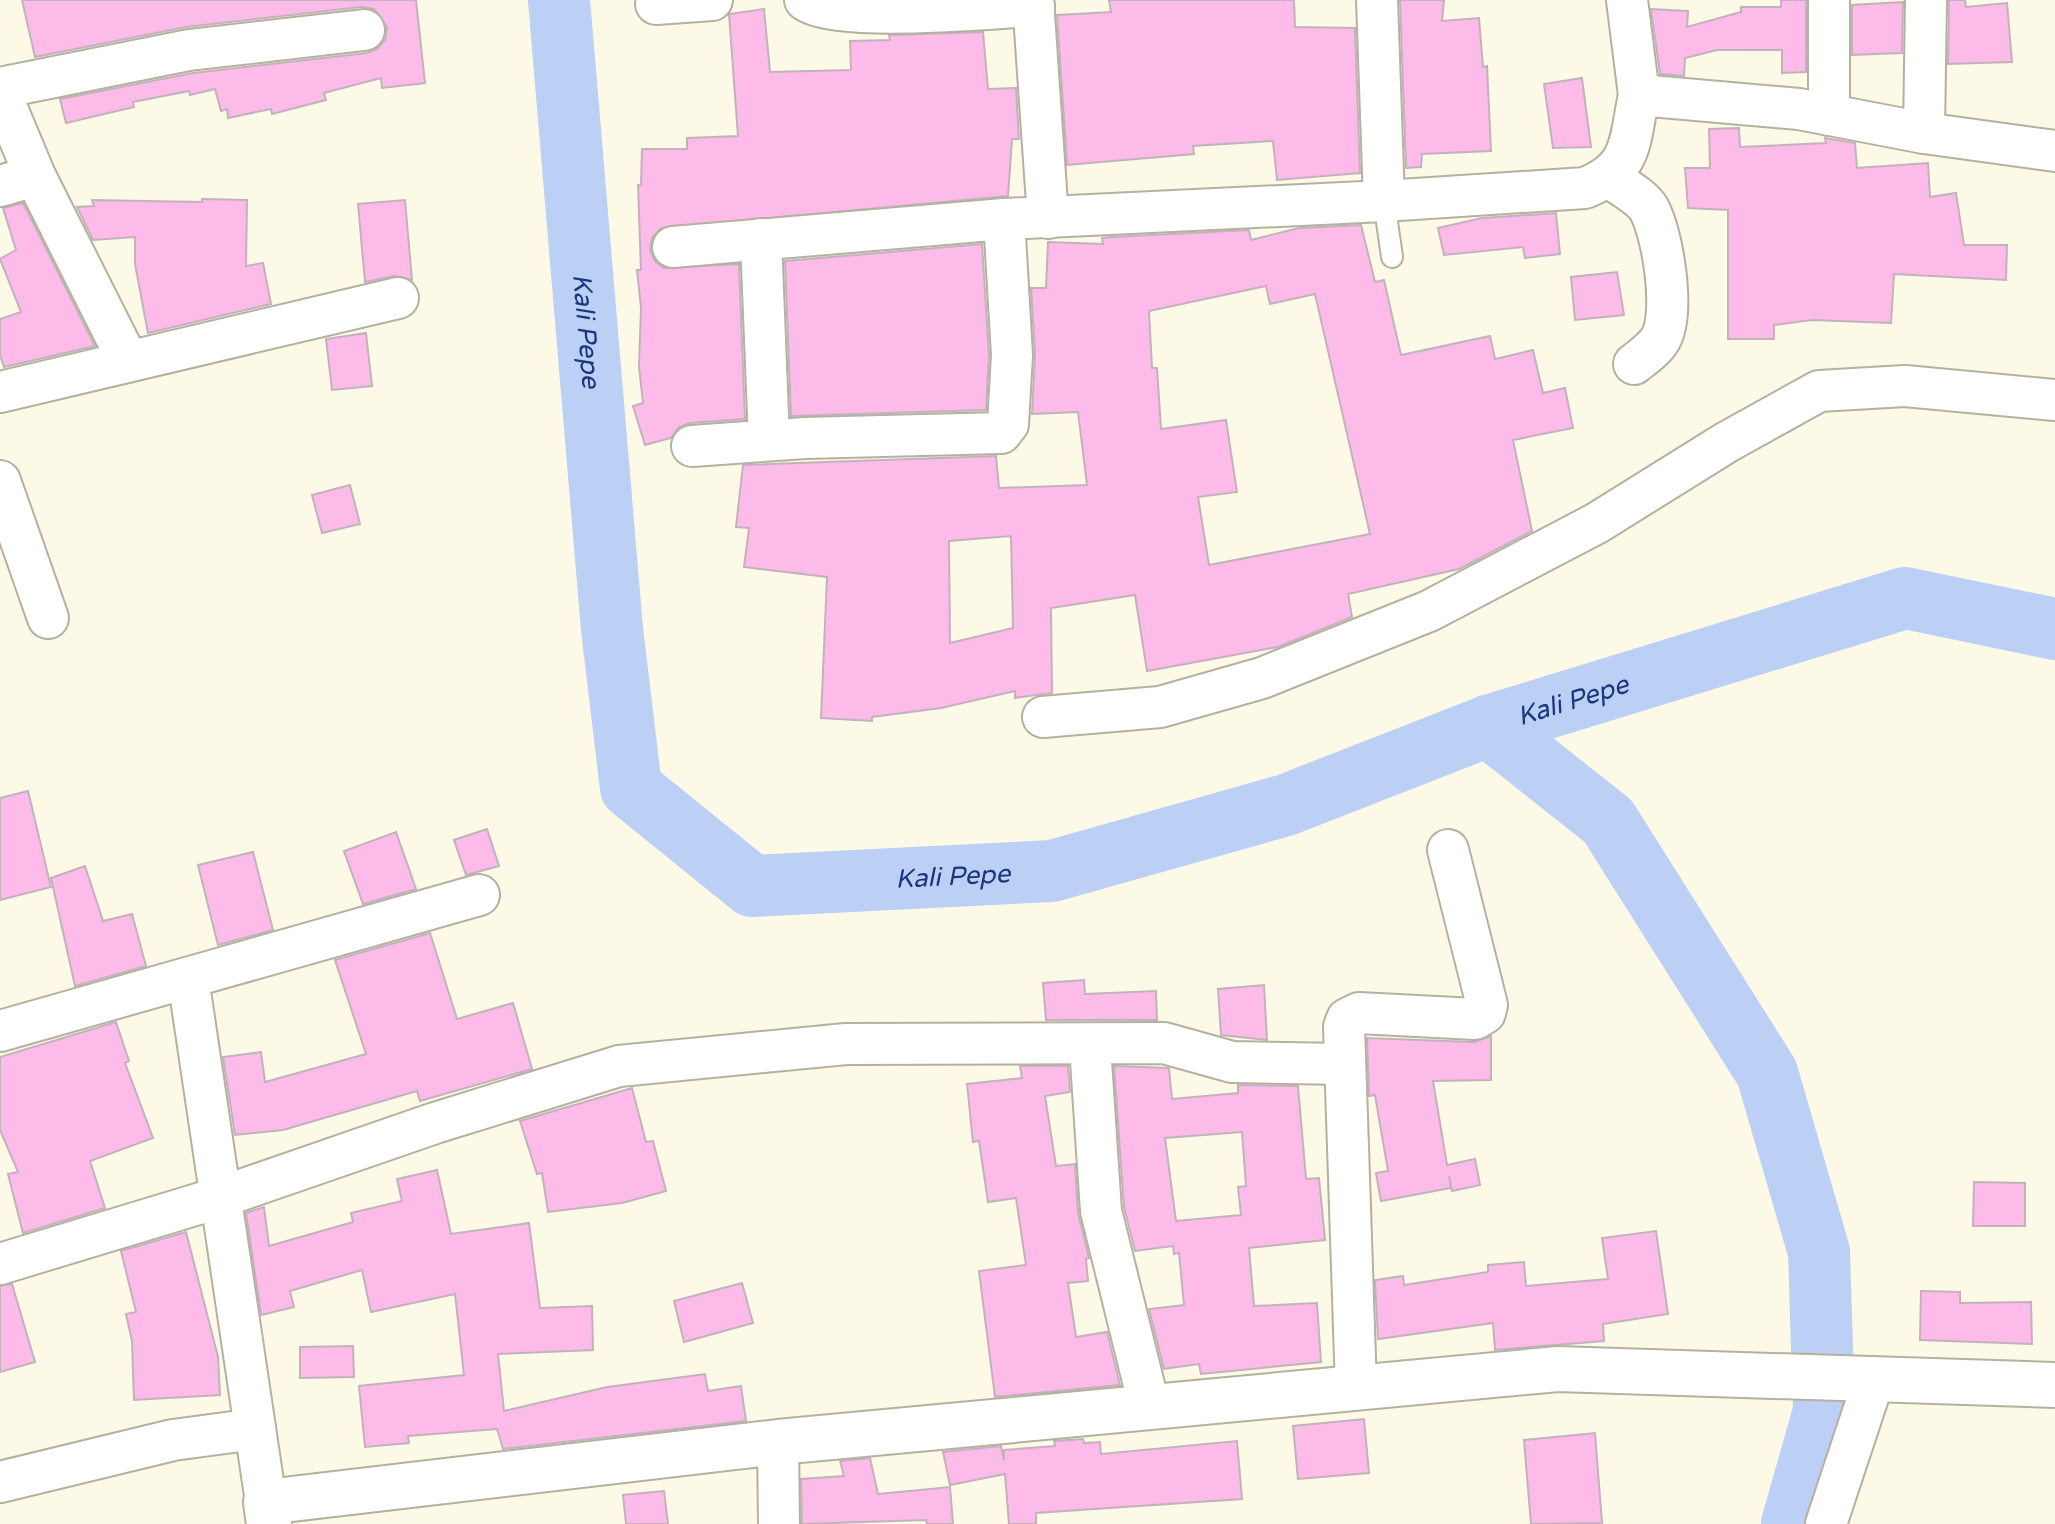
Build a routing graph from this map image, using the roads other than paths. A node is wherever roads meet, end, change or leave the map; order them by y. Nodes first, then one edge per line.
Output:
1 (712, 0) edge
2 (805, 0) edge
3 (1377, 0) edge
4 (1627, 0) edge
5 (1829, 0) edge
6 (1926, 0) edge
7 (1034, 3) edge
8 (656, 4) dead end
9 (364, 30) dead end
10 (0, 90) edge
11 (1639, 95) junction
12 (1829, 115) junction
13 (1924, 133) junction
14 (2055, 151) edge
15 (1610, 178) junction
16 (18, 181) edge
17 (1384, 201) junction
18 (1048, 218) junction
19 (1004, 219) junction
20 (761, 239) junction
21 (673, 247) dead end
22 (1392, 257) dead end
23 (398, 298) dead end
24 (128, 361) junction
25 (1634, 364) dead end
26 (0, 392) edge
27 (2055, 400) edge
28 (769, 440) junction
29 (692, 446) dead end
30 (0, 481) edge
31 (48, 618) dead end
32 (1043, 717) dead end
33 (1448, 850) dead end
34 (479, 895) dead end
35 (188, 978) junction
36 (0, 1031) edge
37 (1090, 1046) junction
38 (1345, 1064) junction
39 (221, 1197) junction
40 (0, 1264) edge
41 (1868, 1379) junction
42 (2055, 1385) edge
43 (1356, 1388) junction
44 (1149, 1405) junction
45 (255, 1429) junction
46 (778, 1442) junction
47 (0, 1482) edge
48 (268, 1513) edge
49 (779, 1524) edge
50 (1826, 1524) edge

1 - 8 street
2 - 7 street
3 - 17 street
4 - 11 street
5 - 12 street
6 - 13 street
7 - 18 street
9 - 10 street
10 - 16 street
11 - 12 street
11 - 15 street
12 - 13 street
13 - 14 street
15 - 17 street
15 - 25 street
16 - 24 street
17 - 18 street
17 - 22 lane
18 - 19 street
19 - 20 street
19 - 28 street
20 - 21 street
20 - 28 street
23 - 24 street
24 - 26 street
27 - 32 street
28 - 29 street
30 - 31 street
33 - 38 street
34 - 35 street
35 - 36 street
35 - 39 street
37 - 38 street
37 - 39 street
37 - 44 street
38 - 43 street
39 - 40 street
39 - 45 street
41 - 42 street
41 - 43 street
41 - 50 street
43 - 44 street
44 - 46 street
45 - 47 street
45 - 48 street
46 - 48 street
46 - 49 street

